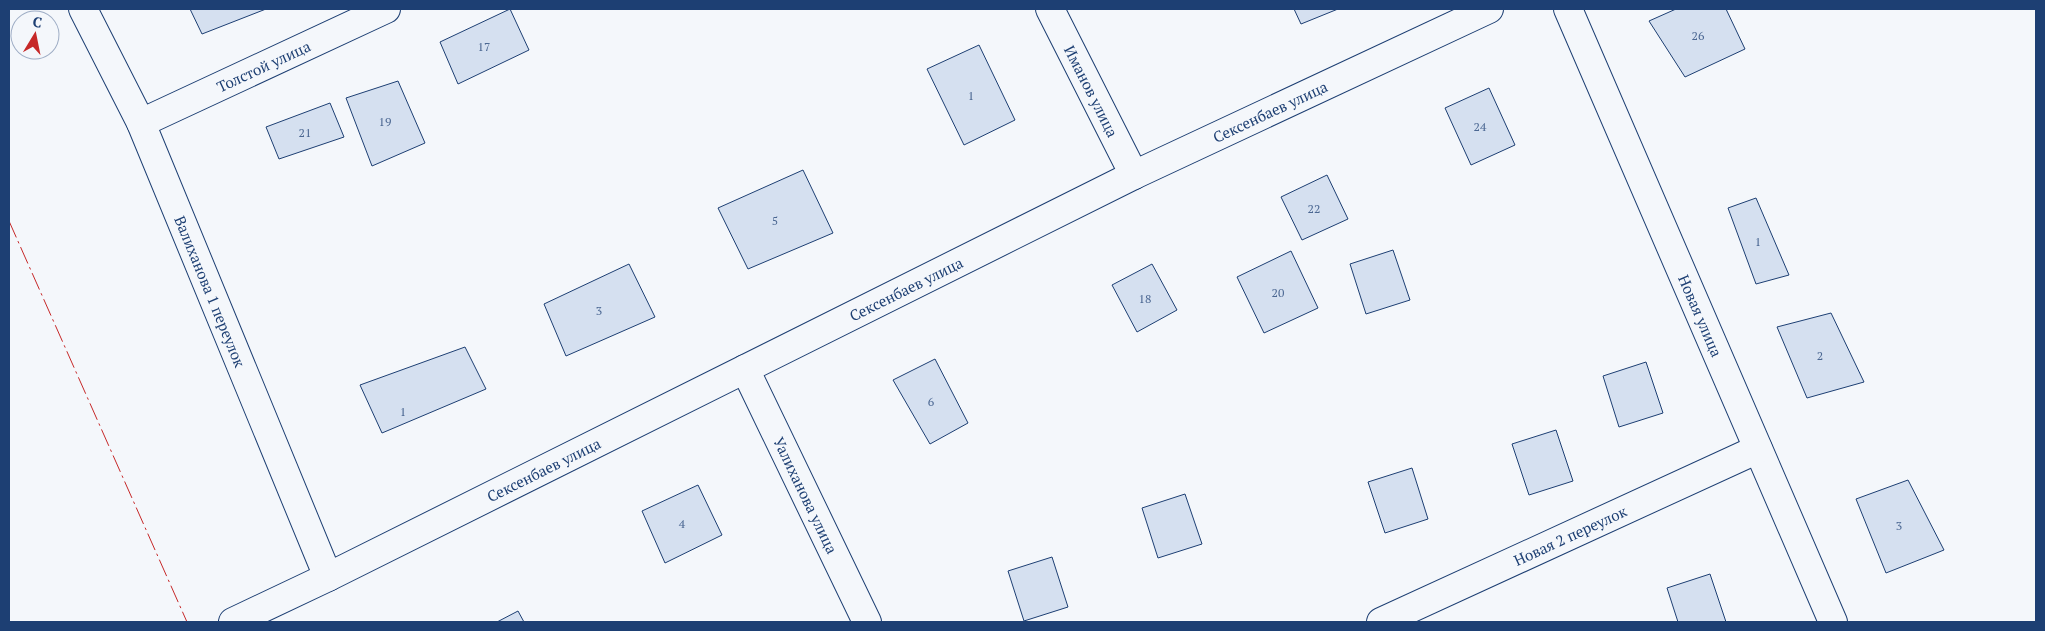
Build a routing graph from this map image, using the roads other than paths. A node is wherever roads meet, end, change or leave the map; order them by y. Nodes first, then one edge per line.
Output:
1 (83, 9) edge
2 (386, 9) edge
3 (1050, 9) edge
4 (1489, 9) edge
5 (1568, 9) edge
6 (141, 123) junction
7 (1134, 175) junction
8 (745, 369) junction
9 (1758, 449) junction
10 (328, 577) junction
11 (234, 622) edge
12 (867, 622) edge
13 (1381, 622) edge
14 (1833, 622) edge

1 - 6 street, Валиханова 1 переулок
2 - 6 street, Толстой улица
3 - 7 street, Иманов улица
4 - 7 street, Сексенбаев улица
5 - 9 street, Новая улица
6 - 10 street, Валиханова 1 переулок
7 - 8 street, Сексенбаев улица
8 - 10 street, Сексенбаев улица
8 - 12 street, Уалиханова улица
9 - 13 street, Новая 2 переулок
9 - 14 street, Новая улица
10 - 11 street, Сексенбаев улица

